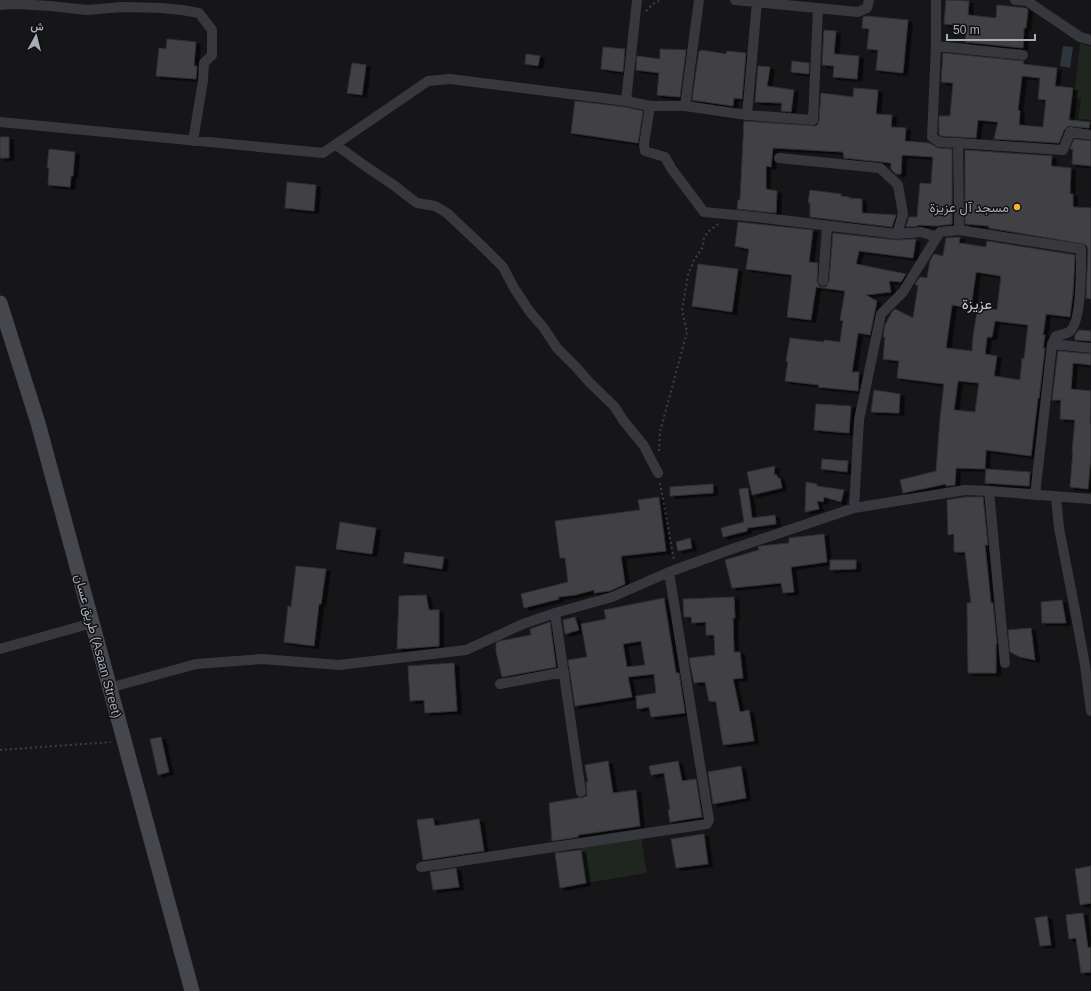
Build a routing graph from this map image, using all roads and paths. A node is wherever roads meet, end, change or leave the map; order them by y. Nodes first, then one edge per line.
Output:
1 (637, 0) edge
2 (699, 0) edge
3 (735, 0) edge
4 (869, 0) edge
5 (936, 0) edge
6 (1014, 0) edge
7 (757, 2) junction
8 (0, 5) edge
9 (818, 9) junction
10 (1091, 40) edge
11 (936, 46) junction
12 (1024, 55) dead end
13 (626, 101) junction
14 (650, 106) junction
15 (685, 106) junction
16 (746, 116) junction
17 (0, 122) edge
18 (1091, 135) edge
19 (194, 141) junction
20 (958, 143) junction
21 (336, 145) junction
22 (778, 158) dead end
23 (732, 215) junction
24 (827, 226) junction
25 (959, 230) junction
26 (897, 234) junction
27 (937, 237) junction
28 (1086, 250) edge
29 (823, 281) dead end
30 (0, 303) edge
31 (1052, 344) junction
32 (1091, 348) edge
33 (659, 452) dead end
34 (658, 473) joint
35 (989, 491) junction
36 (1034, 495) junction
37 (1056, 497) junction
38 (1091, 499) edge
39 (854, 508) junction
40 (672, 571) junction
41 (555, 613) junction
42 (92, 624) junction
43 (0, 649) edge
44 (1005, 663) dead end
45 (564, 672) junction
46 (500, 684) dead end
47 (109, 688) junction
48 (1091, 711) edge
49 (124, 742) junction
50 (0, 750) edge
51 (581, 792) dead end
52 (421, 867) dead end
53 (192, 991) edge

1 - 13 street
2 - 15 street
3 - 7 street
4 - 9 street
5 - 11 street
6 - 10 street
7 - 9 street
7 - 16 street
8 - 19 street
9 - 16 street
11 - 12 street
11 - 20 street
13 - 14 street
13 - 21 street
14 - 15 street
14 - 23 street
15 - 16 street
17 - 19 street
18 - 20 street
19 - 21 street
20 - 25 street
21 - 34 street
22 - 26 street
23 - 24 street
23 - 33 path
24 - 26 street
24 - 29 street
25 - 27 street
25 - 28 street
26 - 27 street
27 - 39 street
28 - 31 street
30 - 42 street, طريق عسان (Asaan Street)
31 - 32 street
31 - 36 street
34 - 40 path
35 - 36 street
35 - 39 street
35 - 44 street
36 - 37 street
37 - 38 street
37 - 48 street
39 - 40 street
40 - 41 street
40 - 52 street
41 - 45 street
41 - 47 street
42 - 43 street
42 - 47 street, طريق عسان (Asaan Street)
45 - 46 street
45 - 51 street
47 - 49 street, طريق عسان (Asaan Street)
49 - 50 path
49 - 53 street, طريق عسان (Asaan Street)

